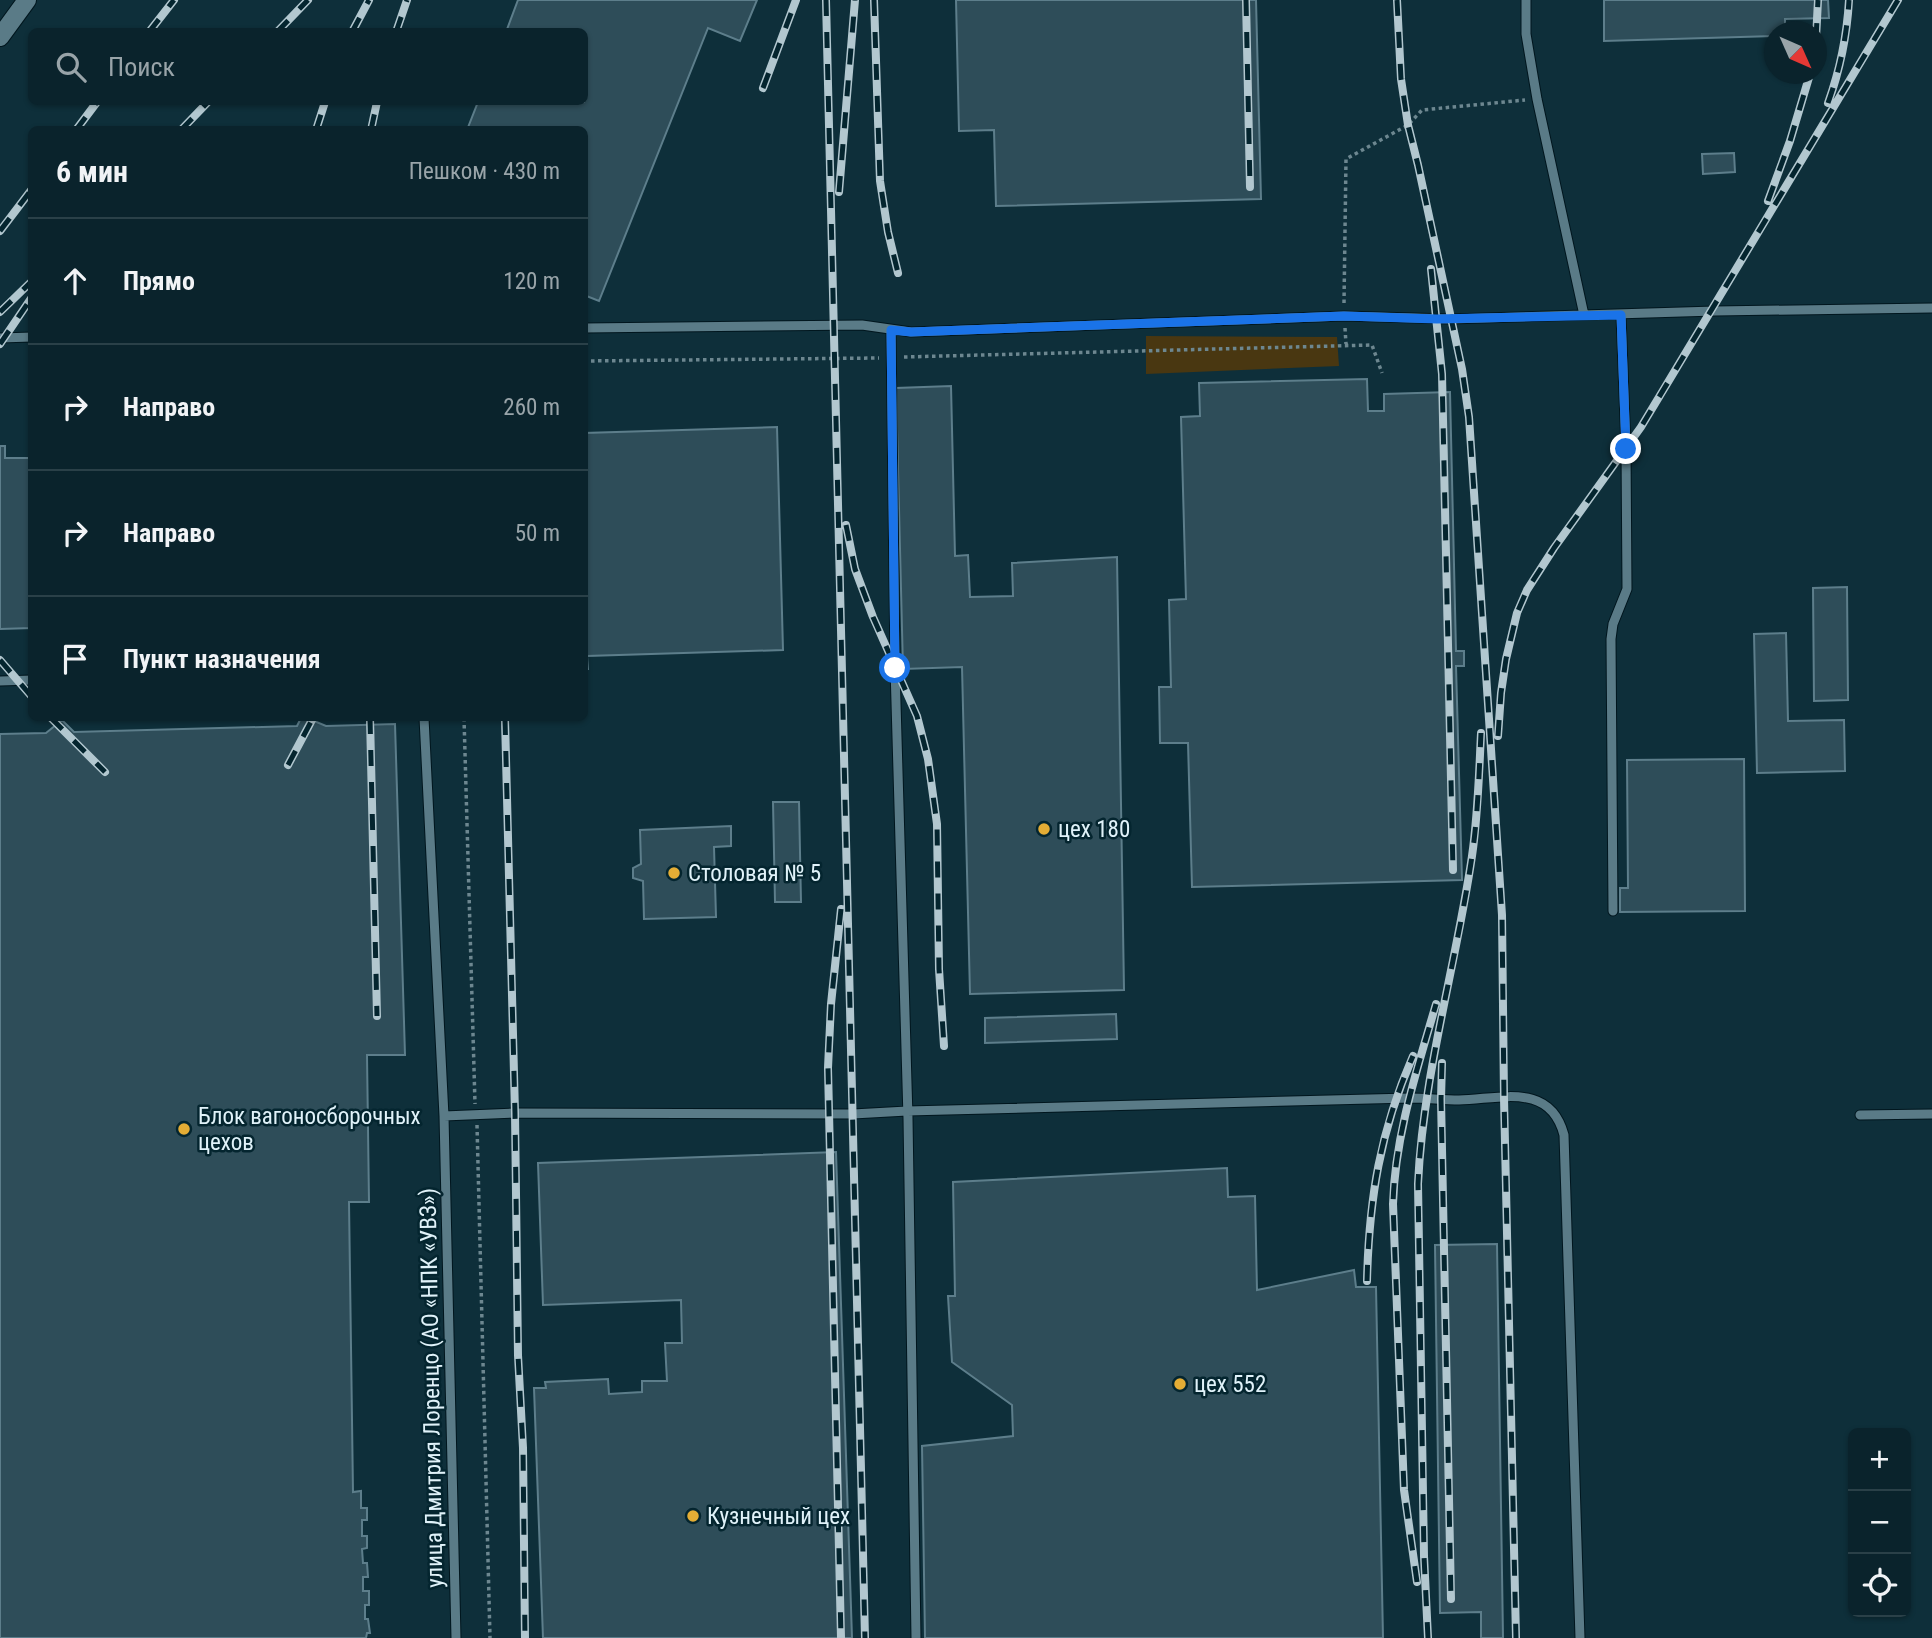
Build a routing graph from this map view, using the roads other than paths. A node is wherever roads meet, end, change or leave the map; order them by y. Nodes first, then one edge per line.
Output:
1 (27, 0) edge
2 (1526, 0) edge
3 (0, 37) edge
4 (1932, 308) edge
5 (1584, 315) junction
6 (1621, 315) junction
7 (588, 328) edge
8 (891, 330) junction
9 (28, 337) edge
10 (0, 338) edge
11 (28, 680) edge
12 (0, 681) edge
13 (424, 721) edge
14 (1613, 911) dead end
15 (907, 1111) junction
16 (1932, 1114) edge
17 (1860, 1115) dead end
18 (444, 1116) junction
19 (456, 1638) edge
20 (916, 1638) edge
21 (1580, 1638) edge

1 - 3 street
2 - 5 lane
4 - 6 lane
5 - 6 lane
5 - 8 lane
6 - 14 lane
7 - 8 lane
8 - 15 lane
9 - 10 lane
11 - 12 lane
13 - 18 lane, улица Дмитрия Лоренцо (АО «НПК «УВЗ»)
15 - 18 lane
15 - 20 lane
15 - 21 lane
16 - 17 lane
18 - 19 lane, улица Дмитрия Лоренцо (АО «НПК «УВЗ»)

